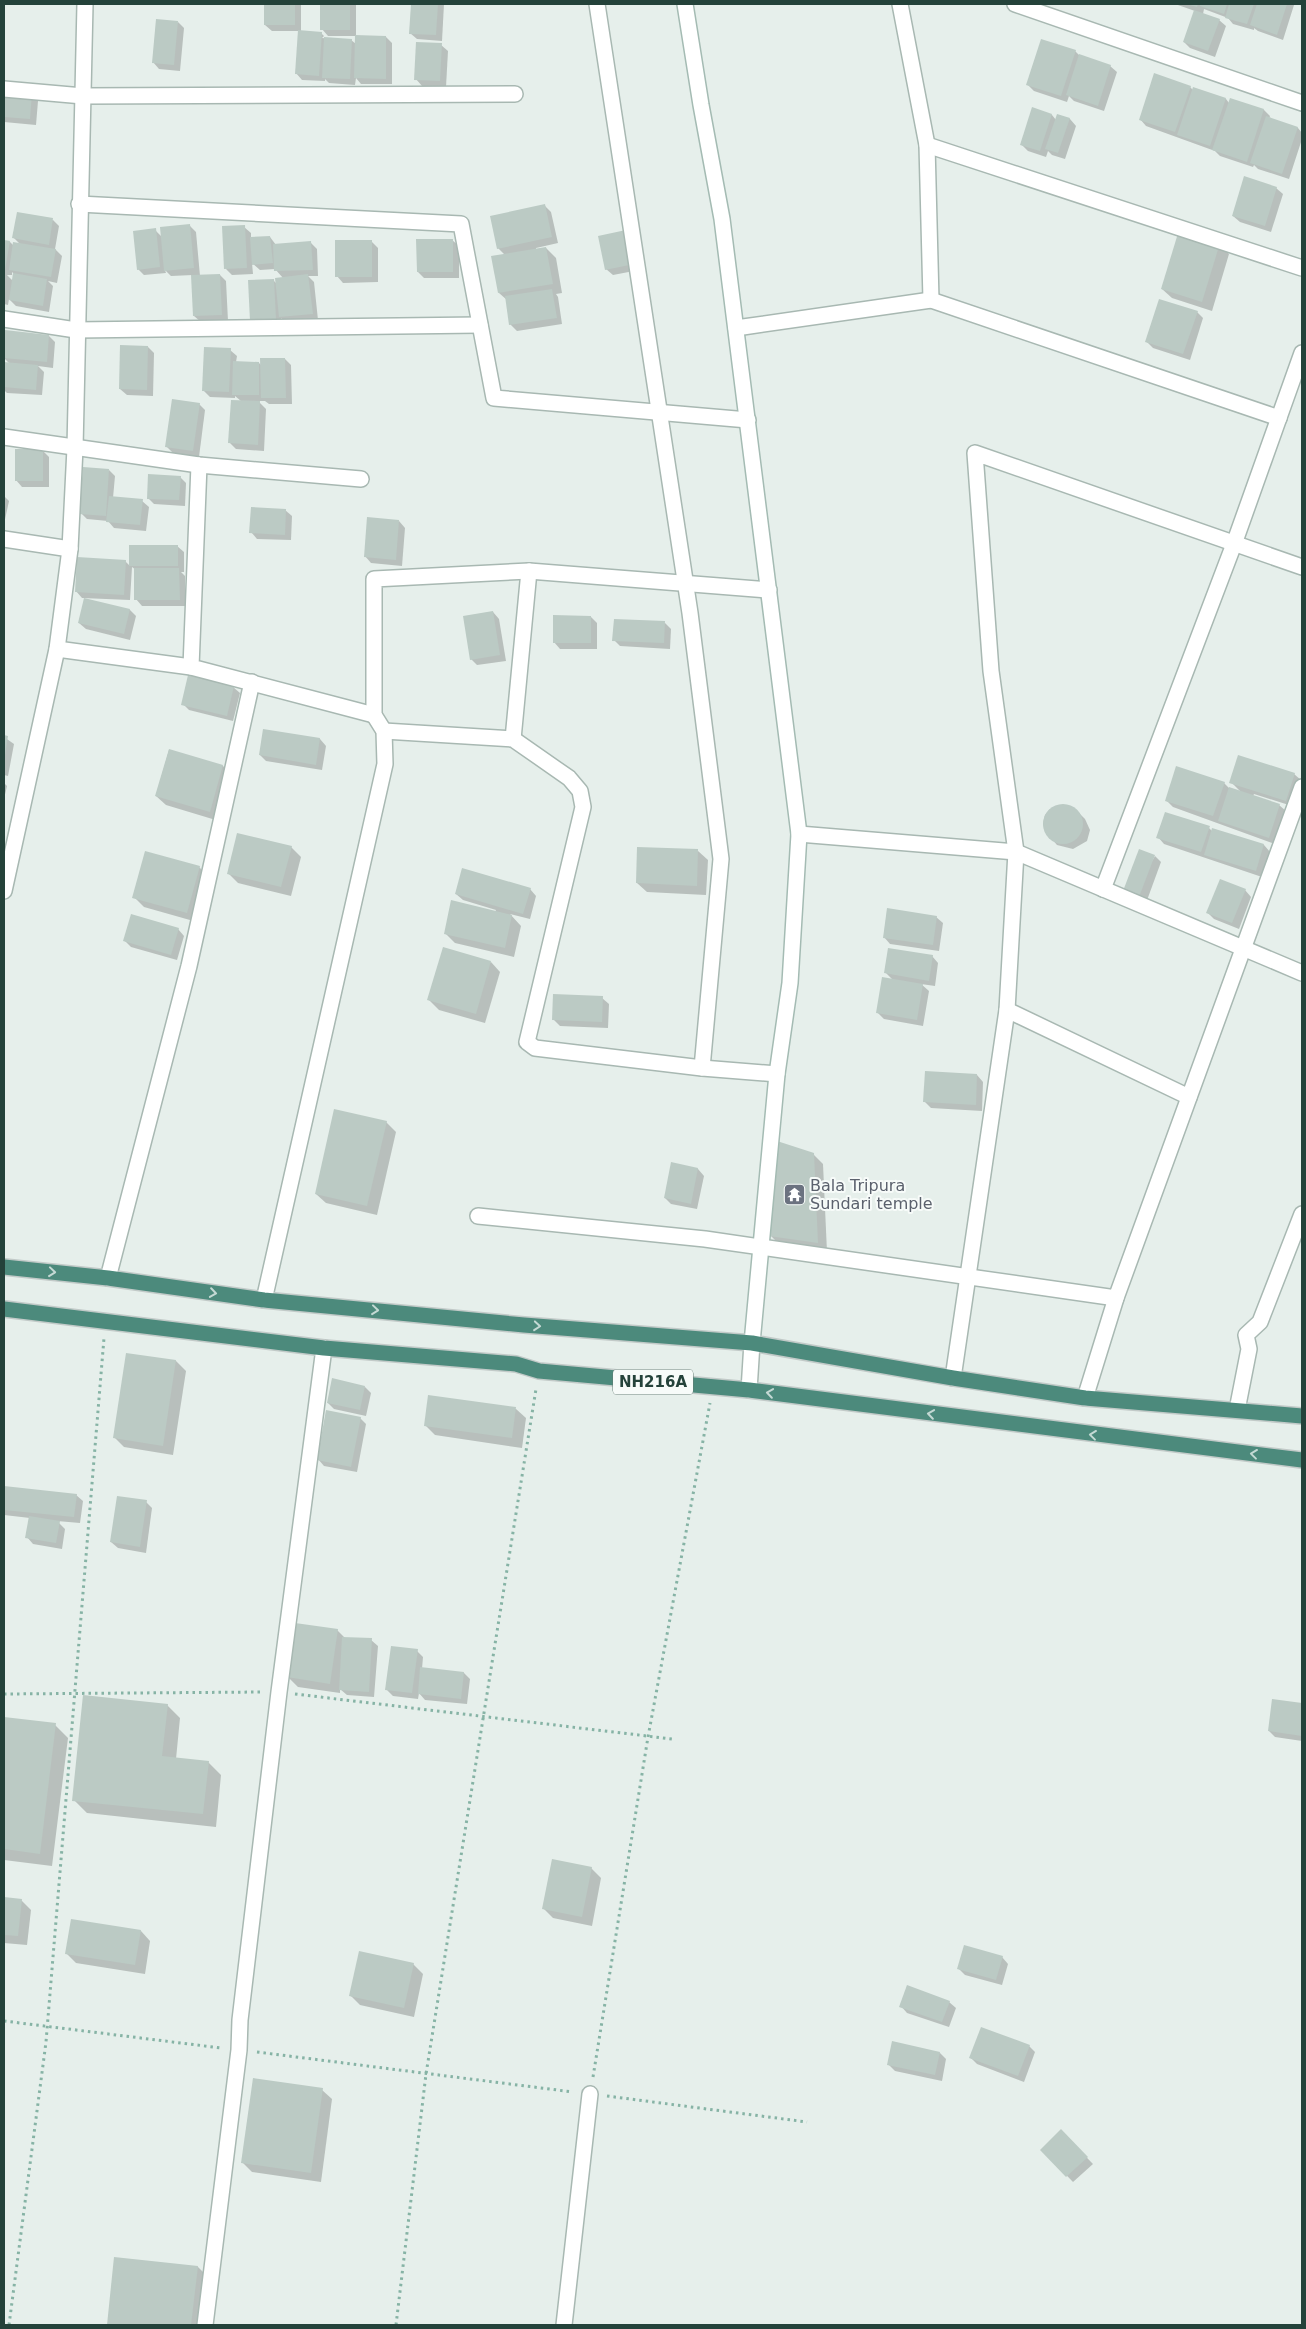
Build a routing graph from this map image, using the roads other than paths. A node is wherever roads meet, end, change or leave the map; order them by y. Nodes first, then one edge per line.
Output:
1 (85, 4) edge
2 (597, 4) edge
3 (685, 4) edge
4 (900, 4) edge
5 (1016, 4) edge
6 (4, 89) edge
7 (515, 94) dead end
8 (83, 96) junction
9 (1302, 102) edge
10 (927, 145) junction
11 (79, 204) junction
12 (1302, 268) edge
13 (931, 300) junction
14 (4, 318) edge
15 (480, 325) junction
16 (736, 328) junction
17 (76, 330) junction
18 (1302, 353) edge
19 (660, 412) junction
20 (1279, 418) junction
21 (748, 420) junction
22 (4, 437) edge
23 (75, 448) junction
24 (199, 465) junction
25 (361, 479) dead end
26 (4, 539) edge
27 (1234, 544) junction
28 (70, 549) junction
29 (1302, 567) edge
30 (529, 572) junction
31 (685, 584) junction
32 (769, 590) junction
33 (57, 649) junction
34 (191, 667) junction
35 (252, 682) junction
36 (374, 715) junction
37 (384, 731) junction
38 (513, 739) junction
39 (1302, 787) edge
40 (1298, 810) edge
41 (799, 834) junction
42 (1016, 852) junction
43 (1102, 889) junction
44 (4, 891) edge
45 (1243, 949) junction
46 (1302, 973) edge
47 (1007, 1010) junction
48 (702, 1068) junction
49 (777, 1074) junction
50 (1189, 1097) junction
51 (1302, 1214) edge
52 (478, 1216) dead end
53 (762, 1246) junction
54 (4, 1267) edge
55 (968, 1276) junction
56 (108, 1278) junction
57 (1116, 1298) junction
58 (264, 1300) junction
59 (4, 1309) edge
60 (752, 1343) junction
61 (324, 1348) junction
62 (953, 1378) junction
63 (749, 1390) junction
64 (1085, 1398) junction
65 (1237, 1410) junction
66 (1302, 1416) edge
67 (1302, 1460) edge
68 (590, 2094) road end
69 (204, 2325) edge
70 (564, 2325) edge

1 - 8 street
2 - 19 street
3 - 16 street
4 - 10 street
5 - 9 street
6 - 8 street
7 - 8 street
8 - 11 street
10 - 12 street
10 - 13 street
11 - 15 street
11 - 17 street
13 - 16 street
13 - 20 street
14 - 17 street
15 - 17 street
15 - 19 street
16 - 21 street
17 - 23 street
18 - 20 street
19 - 21 street
19 - 31 street
20 - 27 street
21 - 32 street
22 - 23 street
23 - 24 street
23 - 28 street
24 - 25 street
24 - 34 street
26 - 28 street
27 - 29 street
27 - 42 street
27 - 43 street
28 - 33 street
30 - 31 street
30 - 36 street
30 - 38 street
31 - 32 street
31 - 48 street
32 - 41 street
33 - 34 street
33 - 44 street
34 - 35 street
35 - 36 street
35 - 56 street
36 - 37 street
37 - 38 street
37 - 58 street
38 - 48 street
39 - 40 street
40 - 45 street
41 - 42 street
41 - 49 street
42 - 43 street
42 - 47 street
43 - 45 street
45 - 46 street
45 - 50 street
47 - 50 street
47 - 55 street
48 - 49 street
49 - 53 street
50 - 57 street
51 - 65 street
52 - 53 street
53 - 55 street
53 - 60 street
54 -> 56 highway
55 - 57 street
55 - 62 street
56 -> 58 highway
57 - 64 street
58 -> 60 highway
59 - 61 highway, NH216A
60 - 62 highway
60 - 63 street
61 - 63 highway, NH216A
61 - 69 street
62 - 64 highway
67 -> 63 highway, NH216A
64 - 65 highway
65 - 66 highway
68 - 70 street

